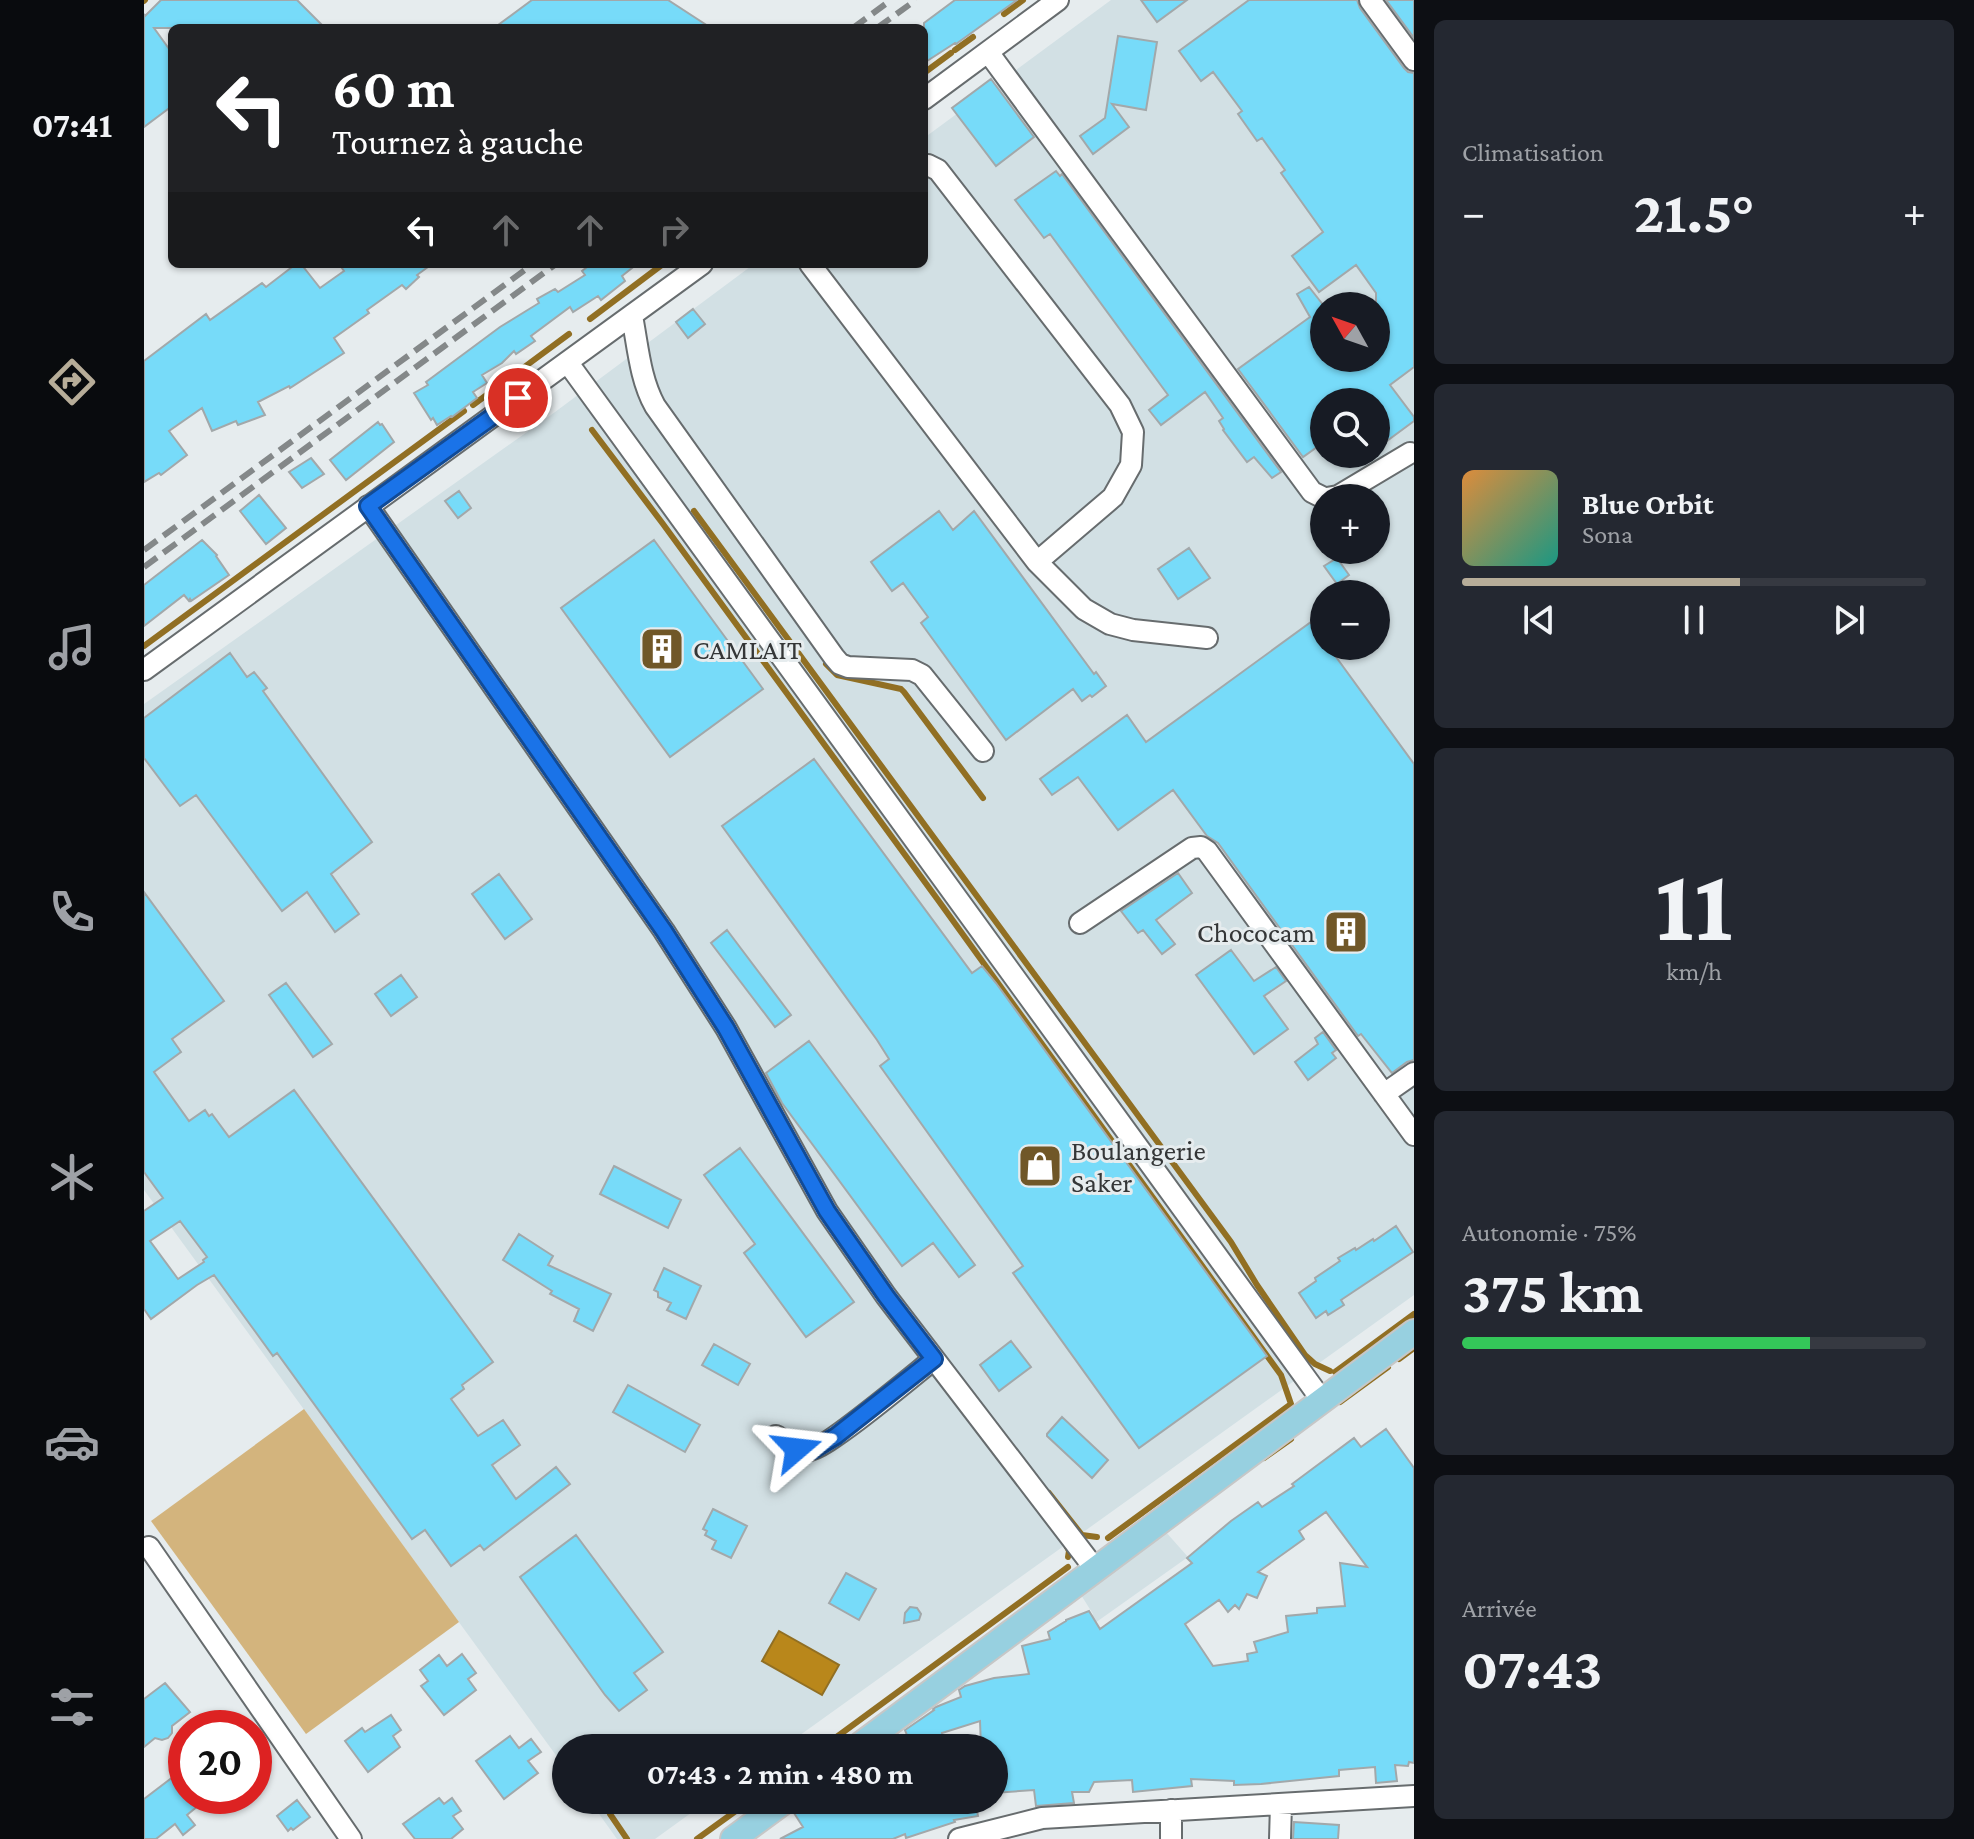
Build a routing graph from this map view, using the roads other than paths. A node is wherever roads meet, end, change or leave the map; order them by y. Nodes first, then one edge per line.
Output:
1 (1058, 0) edge
2 (1370, 0) edge
3 (988, 52) junction
4 (1414, 60) edge
5 (928, 96) edge
6 (928, 165) edge
7 (697, 268) edge
8 (813, 268) edge
9 (632, 316) junction
10 (568, 363) junction
11 (1410, 453) dead end
12 (1358, 484) edge
13 (1310, 489) edge
14 (368, 506) junction
15 (1037, 562) junction
16 (1207, 638) dead end
17 (144, 670) edge
18 (983, 751) dead end
19 (1080, 923) dead end
20 (1414, 1073) edge
21 (1384, 1094) junction
22 (1414, 1135) edge
23 (1414, 1332) edge
24 (934, 1359) junction
25 (1321, 1399) junction
26 (776, 1436) dead end
27 (149, 1547) dead end
28 (1095, 1569) junction
29 (875, 1734) edge
30 (1414, 1796) edge
31 (1281, 1804) junction
32 (1171, 1810) junction
33 (767, 1814) edge
34 (351, 1839) edge
35 (733, 1839) edge
36 (959, 1839) edge
37 (1171, 1839) edge
38 (1280, 1839) edge

1 - 3 street
2 - 4 street
3 - 5 street
3 - 13 street
6 - 15 street
7 - 9 street
8 - 15 street
9 - 10 street
9 - 18 street
10 - 14 street
10 - 25 street
11 - 12 street
14 - 17 street
14 - 24 street
15 - 16 street
19 - 21 street
20 - 21 street
21 - 22 street
23 - 25 main road
24 - 26 street
24 - 28 street
25 - 28 main road
27 - 34 street
28 - 29 main road
30 - 31 street
31 - 32 street
31 - 38 street
32 - 36 street
32 - 37 street
33 - 35 main road

